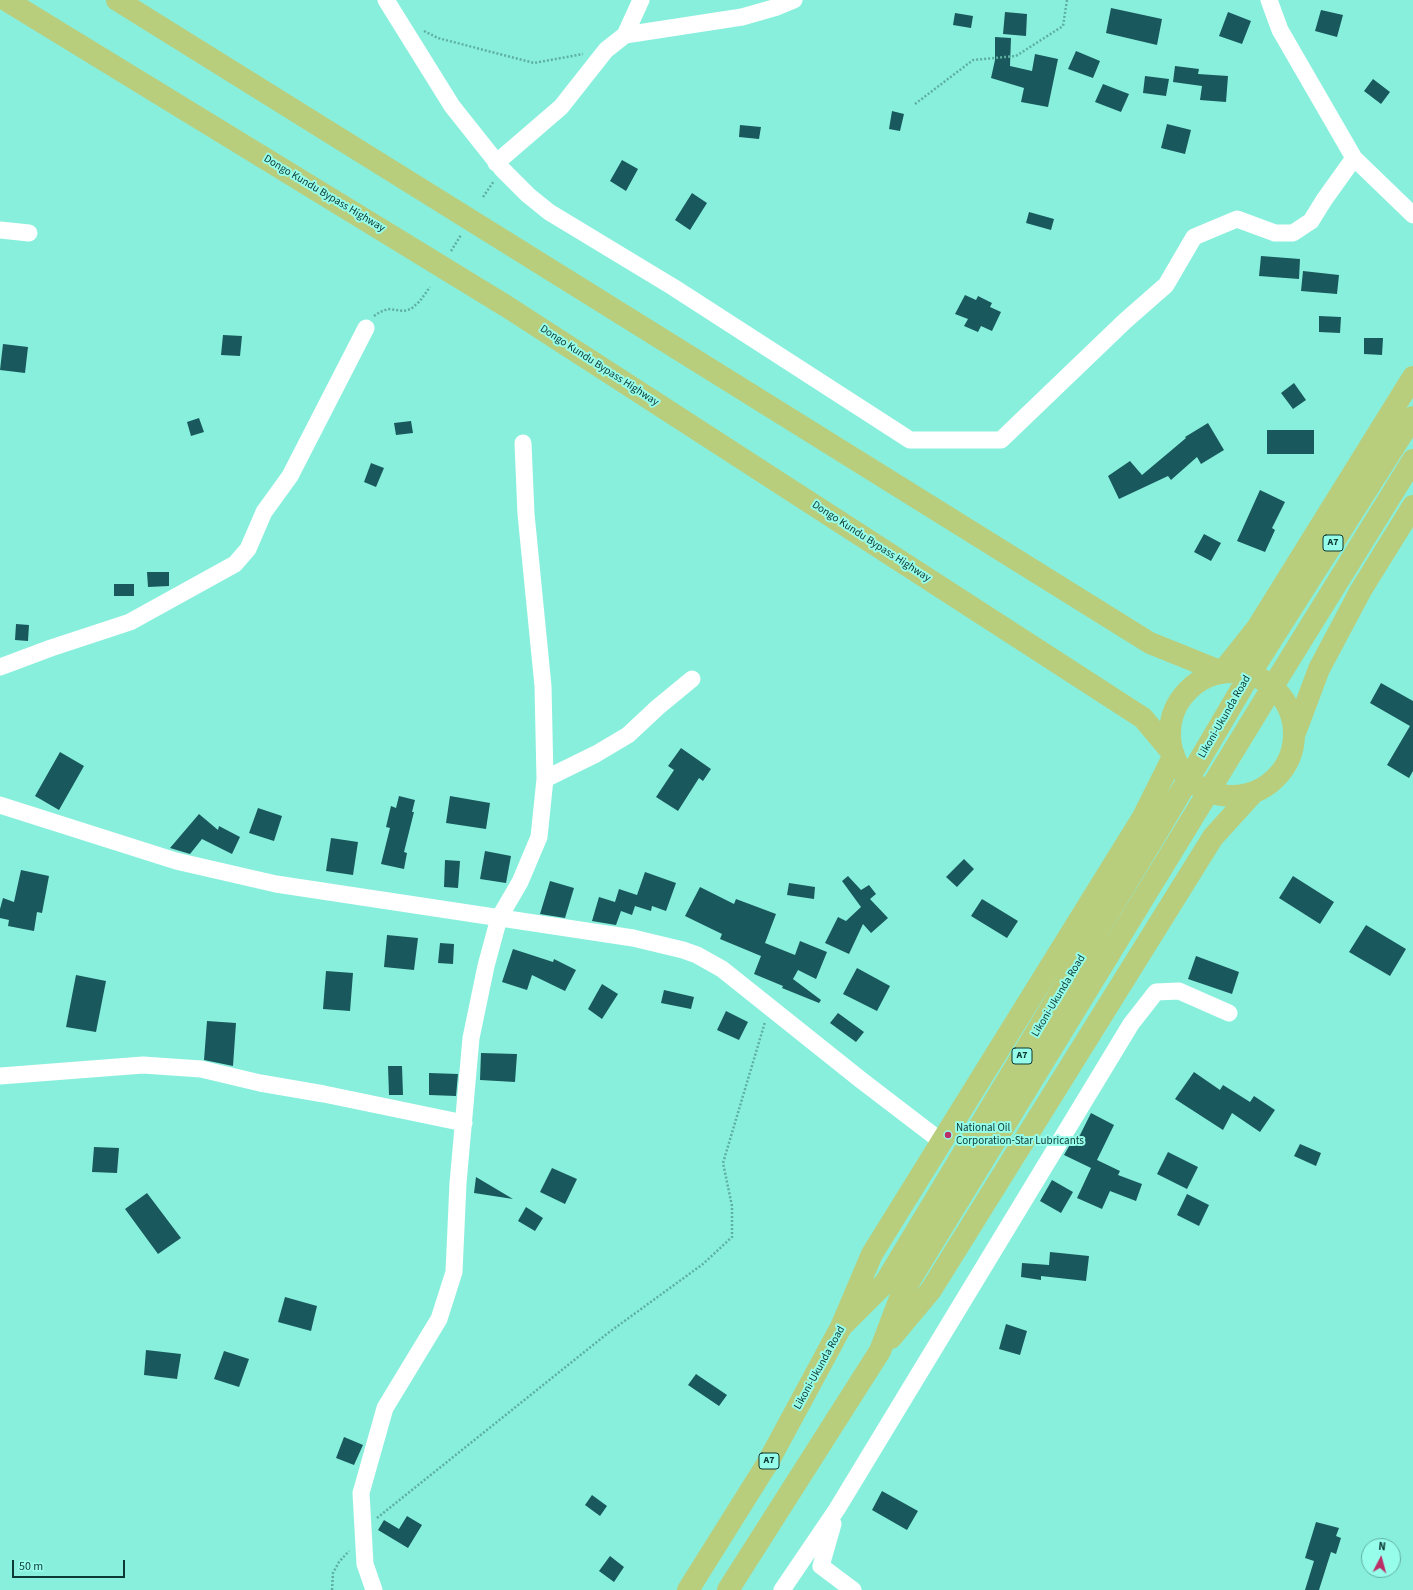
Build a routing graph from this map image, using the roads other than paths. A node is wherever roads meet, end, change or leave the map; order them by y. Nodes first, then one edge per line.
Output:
1 (6, 0) edge
2 (117, 0) edge
3 (386, 0) edge
4 (641, 0) edge
5 (794, 0) edge
6 (1269, 0) edge
7 (625, 35) junction
8 (1354, 158) junction
9 (496, 162) junction
10 (1413, 215) edge
11 (0, 230) edge
12 (29, 233) dead end
13 (366, 328) road end
14 (1413, 377) edge
15 (1413, 417) edge
16 (523, 443) dead end
17 (1413, 460) edge
18 (1413, 506) edge
19 (0, 667) edge
20 (1222, 672) junction
21 (692, 679) dead end
22 (1294, 734) junction
23 (1174, 755) junction
24 (545, 779) junction
25 (1254, 792) junction
26 (0, 805) edge
27 (499, 918) junction
28 (1229, 1013) dead end
29 (0, 1076) edge
30 (464, 1123) junction
31 (942, 1142) junction
32 (894, 1288) junction
33 (841, 1327) junction
34 (880, 1351) junction
35 (837, 1509) junction
36 (374, 1590) edge
37 (688, 1590) edge
38 (728, 1590) edge
39 (782, 1590) edge
40 (853, 1590) edge

1 - 23 highway, Dongo Kundu Bypass Highway
2 - 20 highway
3 - 9 street
4 - 7 street
5 - 7 street
6 - 8 street
7 - 9 street
8 - 9 street
8 - 10 street
11 - 12 street
13 - 19 street
14 - 20 highway
15 - 32 highway, Likoni-Ukunda Road / A7
16 - 24 street
17 - 32 highway, Likoni-Ukunda Road / A7
18 - 22 highway
20 - 22 highway
20 - 23 highway
21 - 24 street
22 - 25 highway
23 - 25 highway
23 - 31 highway
24 - 27 street
25 - 34 highway
26 - 27 street
27 - 30 street
27 - 31 street
28 - 35 street
29 - 30 street
30 - 36 street
31 - 33 highway
32 - 33 highway, Likoni-Ukunda Road / A7
32 - 34 highway, Likoni-Ukunda Road / A7
33 - 37 highway, Likoni-Ukunda Road / A7
34 - 38 highway, Likoni-Ukunda Road / A7
35 - 39 street
35 - 40 street

